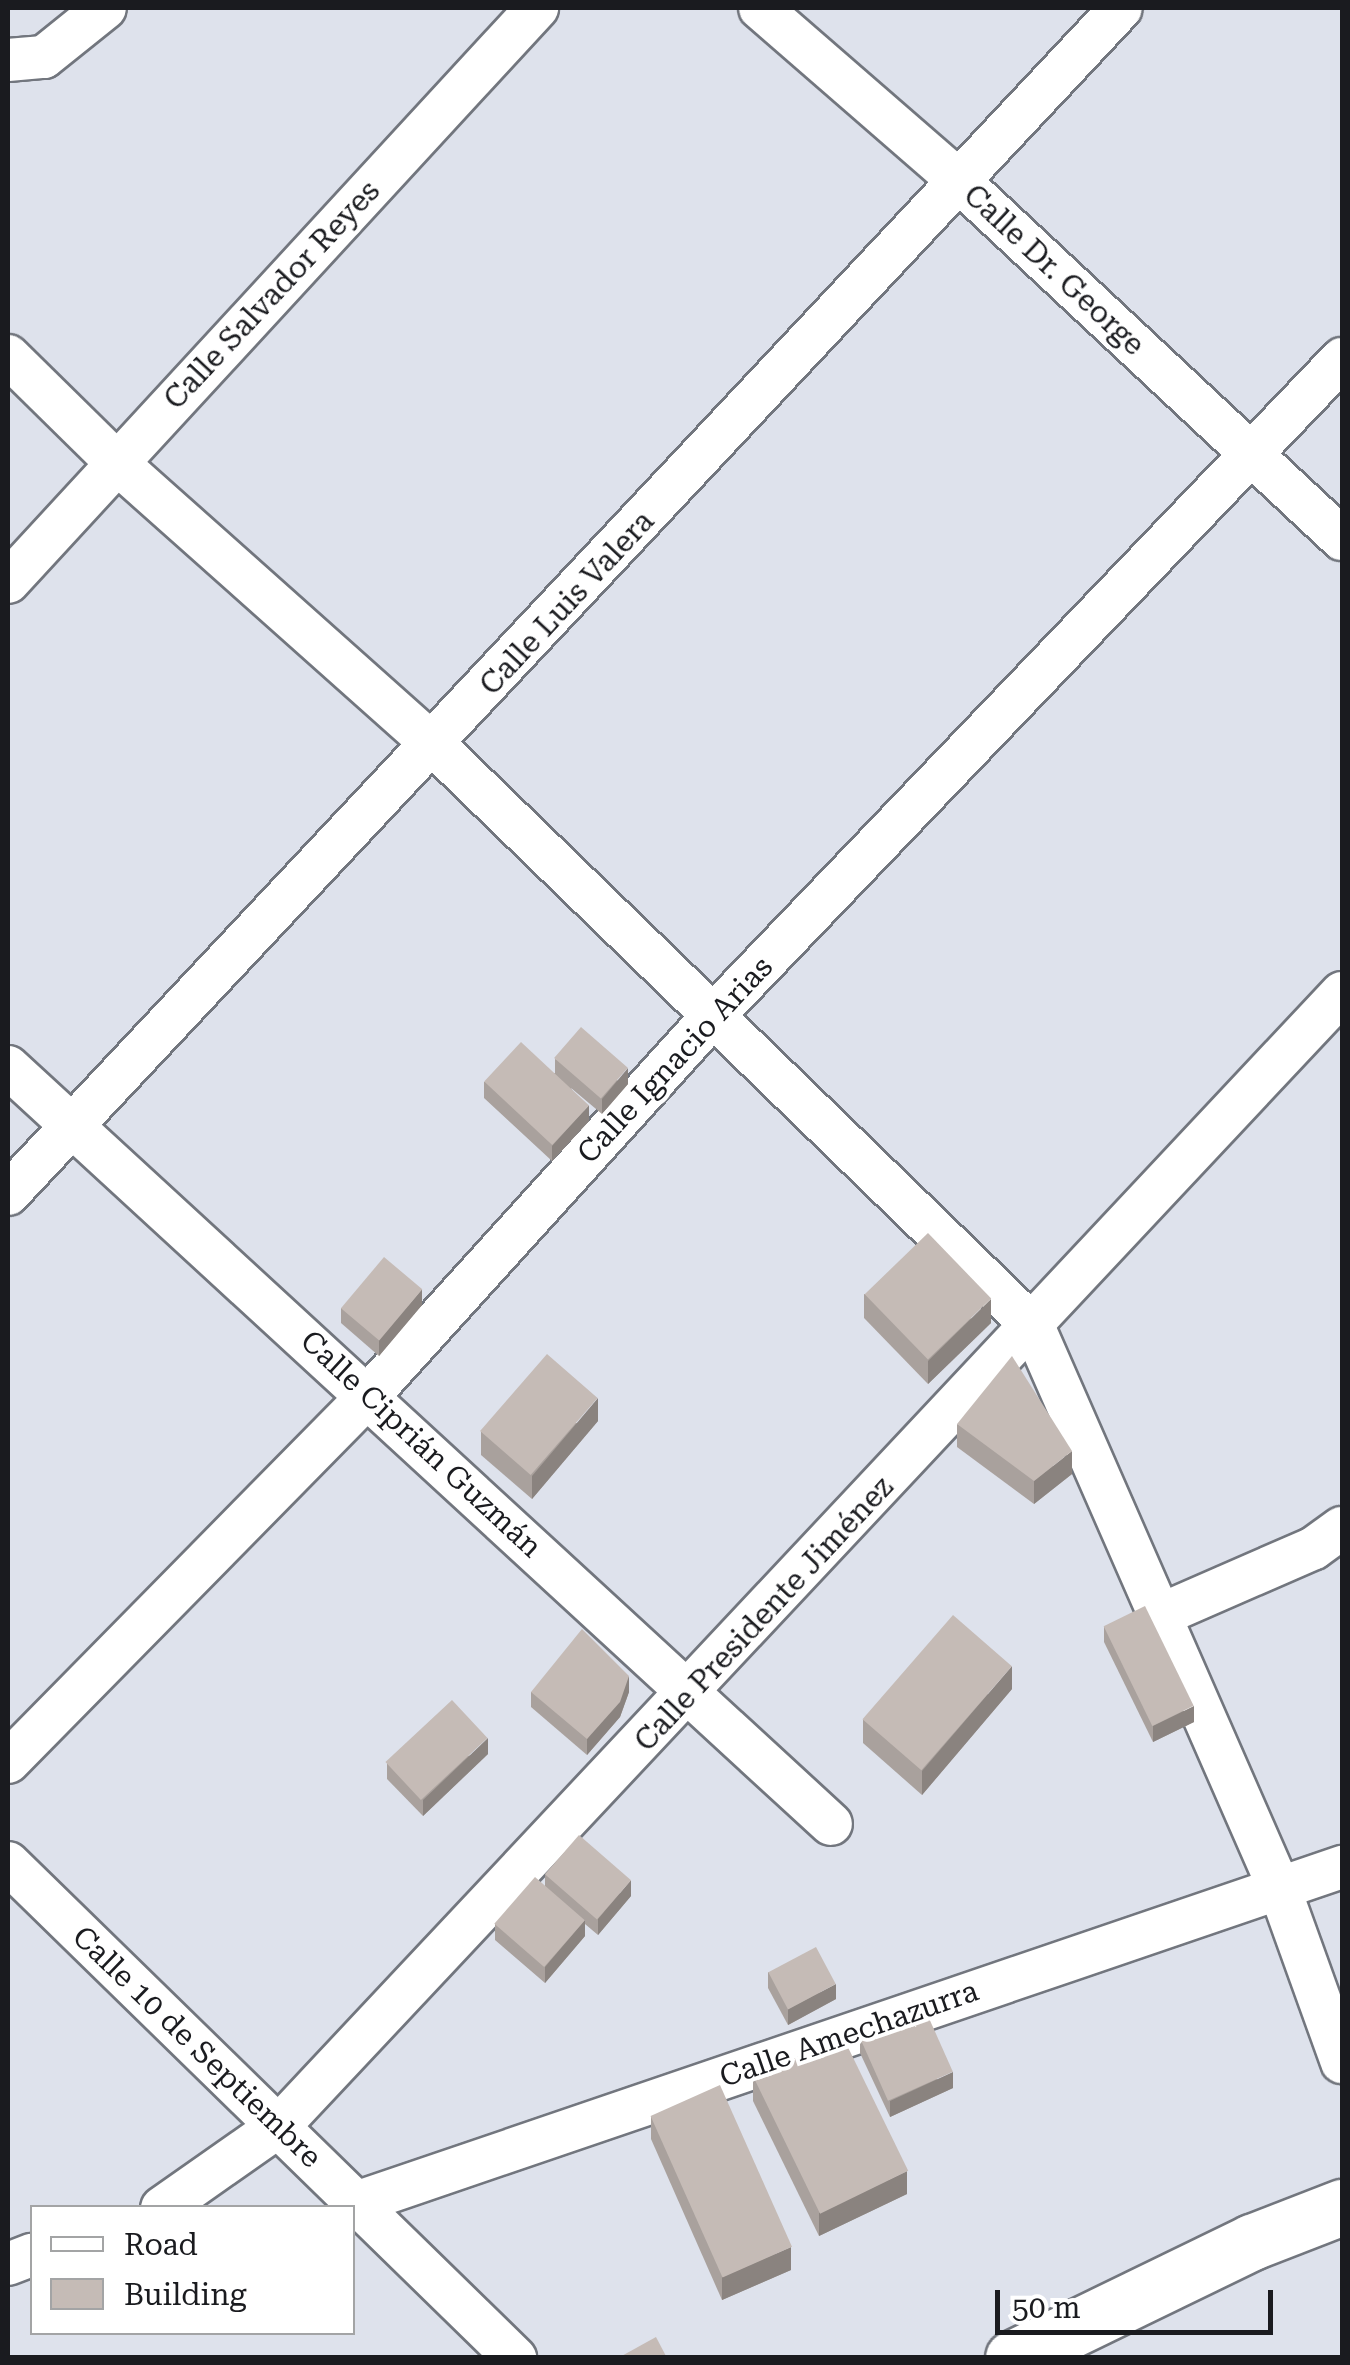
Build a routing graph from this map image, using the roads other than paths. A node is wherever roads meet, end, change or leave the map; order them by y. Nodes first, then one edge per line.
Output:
1 (104, 8) edge
2 (537, 8) edge
3 (760, 8) edge
4 (1121, 8) edge
5 (8, 60) edge
6 (958, 180) junction
7 (8, 356) edge
8 (1342, 359) edge
9 (1251, 456) junction
10 (118, 463) junction
11 (1342, 538) edge
12 (8, 582) edge
13 (434, 746) junction
14 (1342, 992) edge
15 (710, 1019) junction
16 (8, 1067) edge
17 (72, 1122) junction
18 (8, 1194) edge
19 (1033, 1326) junction
20 (370, 1394) junction
21 (1342, 1528) edge
22 (1156, 1618) junction
23 (688, 1696) junction
24 (8, 1762) edge
25 (831, 1824) dead end
26 (8, 1863) edge
27 (1342, 1866) edge
28 (1280, 1890) junction
29 (1342, 2062) edge
30 (280, 2125) junction
31 (356, 2203) junction
32 (166, 2205) edge
33 (1342, 2206) edge
34 (515, 2358) edge
35 (1013, 2358) edge

1 - 5 street
2 - 10 street, Calle Salvador Reyes
3 - 6 street, Calle Dr. George
4 - 6 street, Calle Luis Valera
6 - 9 street, Calle Dr. George
6 - 13 street, Calle Luis Valera
7 - 10 street
8 - 9 street, Calle Ignacio Arias
9 - 11 street, Calle Dr. George
9 - 15 street, Calle Ignacio Arias
10 - 12 street, Calle Salvador Reyes
10 - 13 street
13 - 15 street
13 - 17 street, Calle Luis Valera
14 - 19 street, Calle Presidente Jiménez
15 - 19 street
15 - 20 street, Calle Ignacio Arias
16 - 17 street, Calle Ciprián Guzmán
17 - 18 street, Calle Luis Valera
17 - 20 street, Calle Ciprián Guzmán
19 - 22 street
19 - 23 street, Calle Presidente Jiménez
20 - 23 street, Calle Ciprián Guzmán
20 - 24 street, Calle Ignacio Arias
21 - 22 street
22 - 28 street
23 - 25 street, Calle Ciprián Guzmán
23 - 30 street, Calle Presidente Jiménez
26 - 30 street, Calle 10 de Septiembre
27 - 28 street, Calle Amechazurra
28 - 29 street
28 - 31 street, Calle Amechazurra
30 - 31 street, Calle 10 de Septiembre
30 - 32 street, Calle Presidente Jiménez
31 - 34 street, Calle 10 de Septiembre
33 - 35 main road

